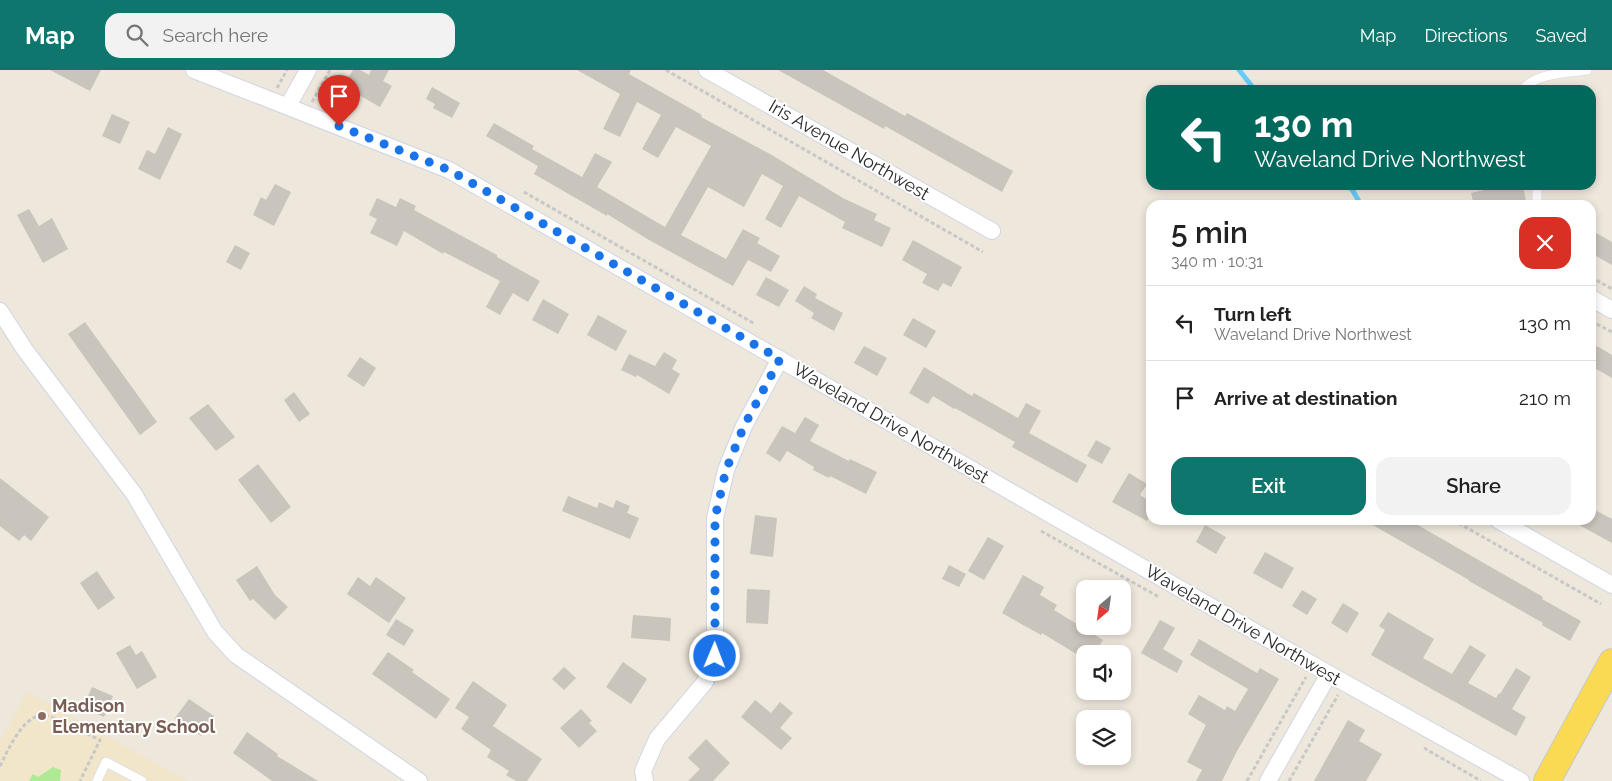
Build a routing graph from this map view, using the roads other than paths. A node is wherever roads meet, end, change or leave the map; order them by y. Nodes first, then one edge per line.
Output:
1 (194, 70) edge
2 (308, 70) edge
3 (1587, 70) edge
4 (711, 71) edge
5 (1526, 85) edge
6 (288, 106) junction
7 (992, 231) dead end
8 (1596, 301) edge
9 (1612, 310) edge
10 (0, 311) edge
11 (780, 359) junction
12 (1507, 525) edge
13 (1612, 584) edge
14 (1612, 662) edge
15 (1329, 674) junction
16 (642, 778) edge
17 (96, 781) edge
18 (142, 781) edge
19 (419, 781) edge
20 (1268, 781) edge
21 (1520, 781) edge
22 (1547, 781) edge

1 - 6 street, Waveland Drive Northwest
2 - 6 street
3 - 5 lane
4 - 7 street, Iris Avenue Northwest
6 - 11 street, Waveland Drive Northwest
8 - 9 street
10 - 19 street
11 - 15 street, Waveland Drive Northwest
11 - 16 street
12 - 13 street
14 - 22 main road
15 - 20 street
15 - 21 street, Waveland Drive Northwest
17 - 18 lane

